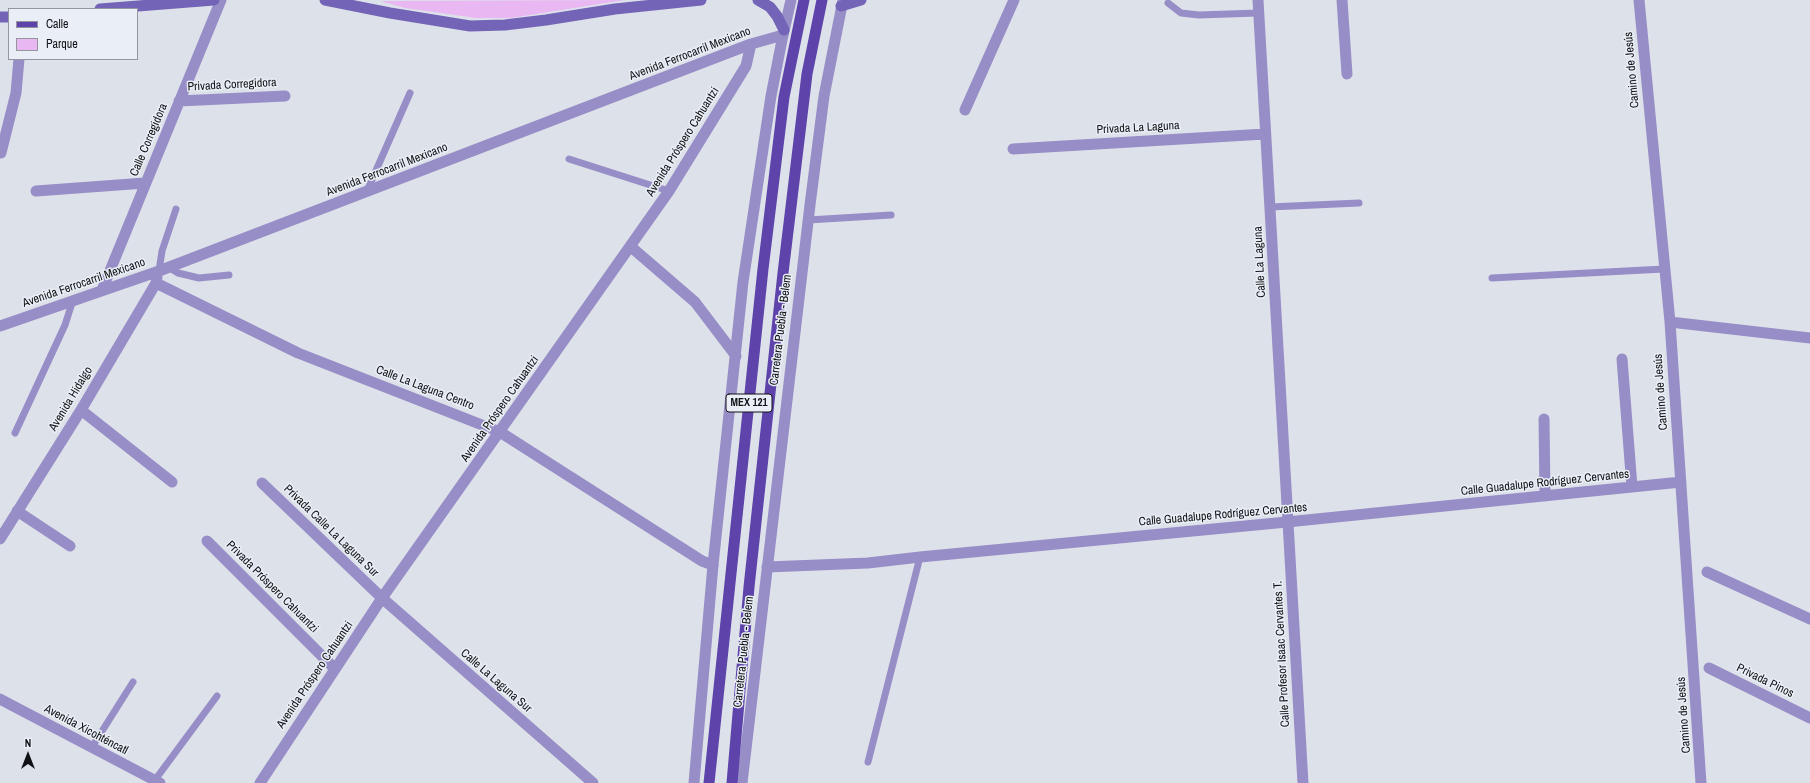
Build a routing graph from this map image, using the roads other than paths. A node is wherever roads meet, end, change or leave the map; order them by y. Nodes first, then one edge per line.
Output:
1 (214, 0) edge
2 (221, 0) edge
3 (325, 0) edge
4 (701, 0) edge
5 (758, 0) edge
6 (791, 0) edge
7 (804, 0) edge
8 (822, 0) edge
9 (861, 0) edge
10 (1014, 0) edge
11 (1258, 0) edge
12 (1342, 0) edge
13 (1639, 0) edge
14 (155, 2) edge
15 (842, 3) edge
16 (1168, 3) dead end
17 (108, 8) edge
18 (1258, 12) junction
19 (783, 32) junction
20 (751, 44) junction
21 (19, 60) edge
22 (1347, 74) dead end
23 (410, 92) dead end
24 (285, 96) dead end
25 (180, 101) junction
26 (965, 110) dead end
27 (1265, 134) junction
28 (1013, 149) dead end
29 (1, 153) dead end
30 (569, 159) dead end
31 (145, 183) junction
32 (36, 191) dead end
33 (367, 191) junction
34 (669, 191) junction
35 (1359, 203) dead end
36 (1270, 207) junction
37 (176, 209) dead end
38 (891, 215) dead end
39 (808, 220) junction
40 (630, 246) junction
41 (163, 269) junction
42 (1664, 269) junction
43 (229, 275) dead end
44 (1492, 278) dead end
45 (156, 283) junction
46 (102, 290) junction
47 (73, 300) junction
48 (1670, 322) junction
49 (0, 326) edge
50 (1810, 338) edge
51 (736, 356) junction
52 (1622, 360) dead end
53 (81, 410) junction
54 (1544, 419) dead end
55 (500, 432) junction
56 (15, 433) dead end
57 (172, 482) dead end
58 (1680, 482) junction
59 (262, 483) dead end
60 (1632, 487) junction
61 (1545, 496) junction
62 (17, 510) junction
63 (1287, 522) junction
64 (0, 539) edge
65 (207, 541) dead end
66 (70, 546) dead end
67 (920, 557) junction
68 (713, 565) junction
69 (767, 567) junction
70 (1707, 572) dead end
71 (382, 598) junction
72 (1810, 619) edge
73 (1709, 668) dead end
74 (335, 669) junction
75 (133, 682) dead end
76 (217, 696) dead end
77 (0, 699) edge
78 (1810, 718) edge
79 (92, 747) junction
80 (868, 762) dead end
81 (158, 782) edge
82 (260, 783) edge
83 (593, 783) edge
84 (694, 783) edge
85 (709, 783) edge
86 (732, 783) edge
87 (742, 783) edge
88 (1303, 783) edge
89 (1701, 783) edge

1 - 14 main road
2 - 25 street, Calle Corregidora
3 - 4 main road
5 - 19 main road
6 - 19 street
7 - 85 main road, Carretera Puebla - Belem / MEX 121
8 - 86 main road, Carretera Puebla - Belem / MEX 121
9 - 15 main road
10 - 26 street
11 - 18 street, Calle La Laguna
12 - 22 street
13 - 42 street, Camino de Jesús
14 - 17 main road
15 - 39 street, Carretera Puebla - Belem
16 - 18 lane
18 - 27 street, Calle La Laguna
19 - 20 street, Avenida Ferrocarril Mexicano
19 - 51 street
20 - 33 street, Avenida Ferrocarril Mexicano
20 - 34 street, Avenida Próspero Cahuantzi
21 - 29 street
23 - 33 lane
24 - 25 street, Privada Corregidora
25 - 31 street, Calle Corregidora
27 - 28 street, Privada La Laguna
27 - 36 street, Calle La Laguna
30 - 34 lane
31 - 32 street
31 - 46 street, Calle Corregidora
33 - 41 street, Avenida Ferrocarril Mexicano
34 - 40 street, Avenida Próspero Cahuantzi
35 - 36 lane
36 - 63 street, Calle La Laguna
37 - 41 lane
38 - 39 lane
39 - 69 street, Carretera Puebla - Belem
40 - 51 street
40 - 55 street, Avenida Próspero Cahuantzi
41 - 43 lane
41 - 45 street, Avenida Hidalgo
41 - 46 street, Avenida Ferrocarril Mexicano
42 - 44 lane
42 - 48 street, Camino de Jesús
45 - 53 street, Avenida Hidalgo
45 - 55 street, Calle La Laguna Centro
46 - 47 street, Avenida Ferrocarril Mexicano
47 - 49 street, Avenida Ferrocarril Mexicano
47 - 56 lane
48 - 50 street
48 - 58 street, Camino de Jesús
51 - 68 street
52 - 60 street
53 - 57 street
53 - 62 street, Avenida Hidalgo
54 - 61 street
55 - 68 street, Calle La Laguna Centro
55 - 71 street, Avenida Próspero Cahuantzi
58 - 60 street, Calle Guadalupe Rodríguez Cervantes
58 - 89 street, Camino de Jesús
59 - 71 street, Privada Calle La Laguna Sur
60 - 61 street, Calle Guadalupe Rodríguez Cervantes
61 - 63 street, Calle Guadalupe Rodríguez Cervantes
62 - 64 street, Avenida Hidalgo
62 - 66 street
63 - 67 street, Calle Guadalupe Rodríguez Cervantes
63 - 88 street, Calle Profesor Isaac Cervantes T.
65 - 74 street, Privada Próspero Cahuantzi
67 - 69 street, Calle Guadalupe Rodríguez Cervantes
67 - 80 lane
68 - 84 street
69 - 87 street, Carretera Puebla - Belem
70 - 72 street
71 - 74 street, Avenida Próspero Cahuantzi
71 - 83 street, Calle La Laguna Sur
73 - 78 street, Privada Pinos
74 - 82 street, Avenida Próspero Cahuantzi
75 - 79 lane
76 - 81 lane
77 - 79 street, Avenida Xicohténcatl
79 - 81 street, Avenida Xicohténcatl

